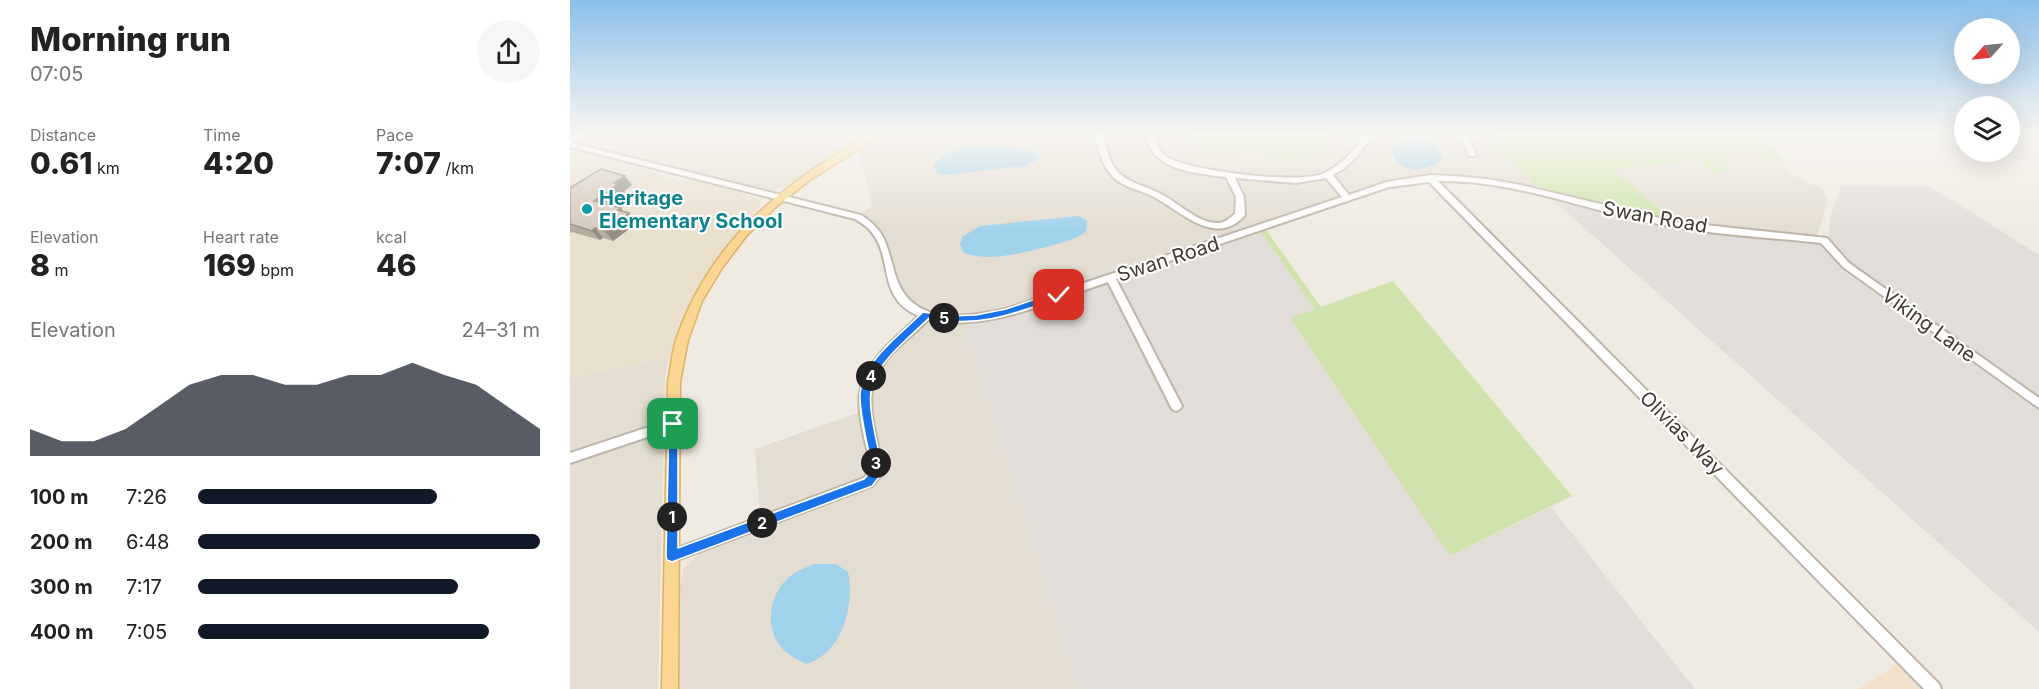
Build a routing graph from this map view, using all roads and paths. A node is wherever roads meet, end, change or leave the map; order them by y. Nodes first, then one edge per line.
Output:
1 (660, 166) edge
2 (823, 166) edge
3 (1111, 166) edge
4 (1185, 166) edge
5 (1341, 166) edge
6 (1327, 174) junction
7 (1229, 175) junction
8 (1430, 178) junction
9 (780, 197) junction
10 (1348, 199) junction
11 (1824, 240) joint
12 (1111, 278) junction
13 (927, 314) junction
14 (2039, 404) edge
15 (1176, 406) dead end
16 (673, 424) junction
17 (570, 458) edge
18 (672, 556) junction
19 (670, 689) edge
20 (1934, 689) edge

1 - 9 street, Swan Road
2 - 9 main road
3 - 7 street
4 - 7 street
5 - 6 street
6 - 7 street
6 - 10 street
8 - 10 street, Swan Road
8 - 11 street, Swan Road
8 - 20 street, Olivias Way
9 - 13 street, Swan Road
9 - 16 main road
10 - 12 street, Swan Road
11 - 14 street, Viking Lane
12 - 13 street, Swan Road
12 - 15 street
13 - 18 street
16 - 17 street
16 - 18 main road
18 - 19 main road

